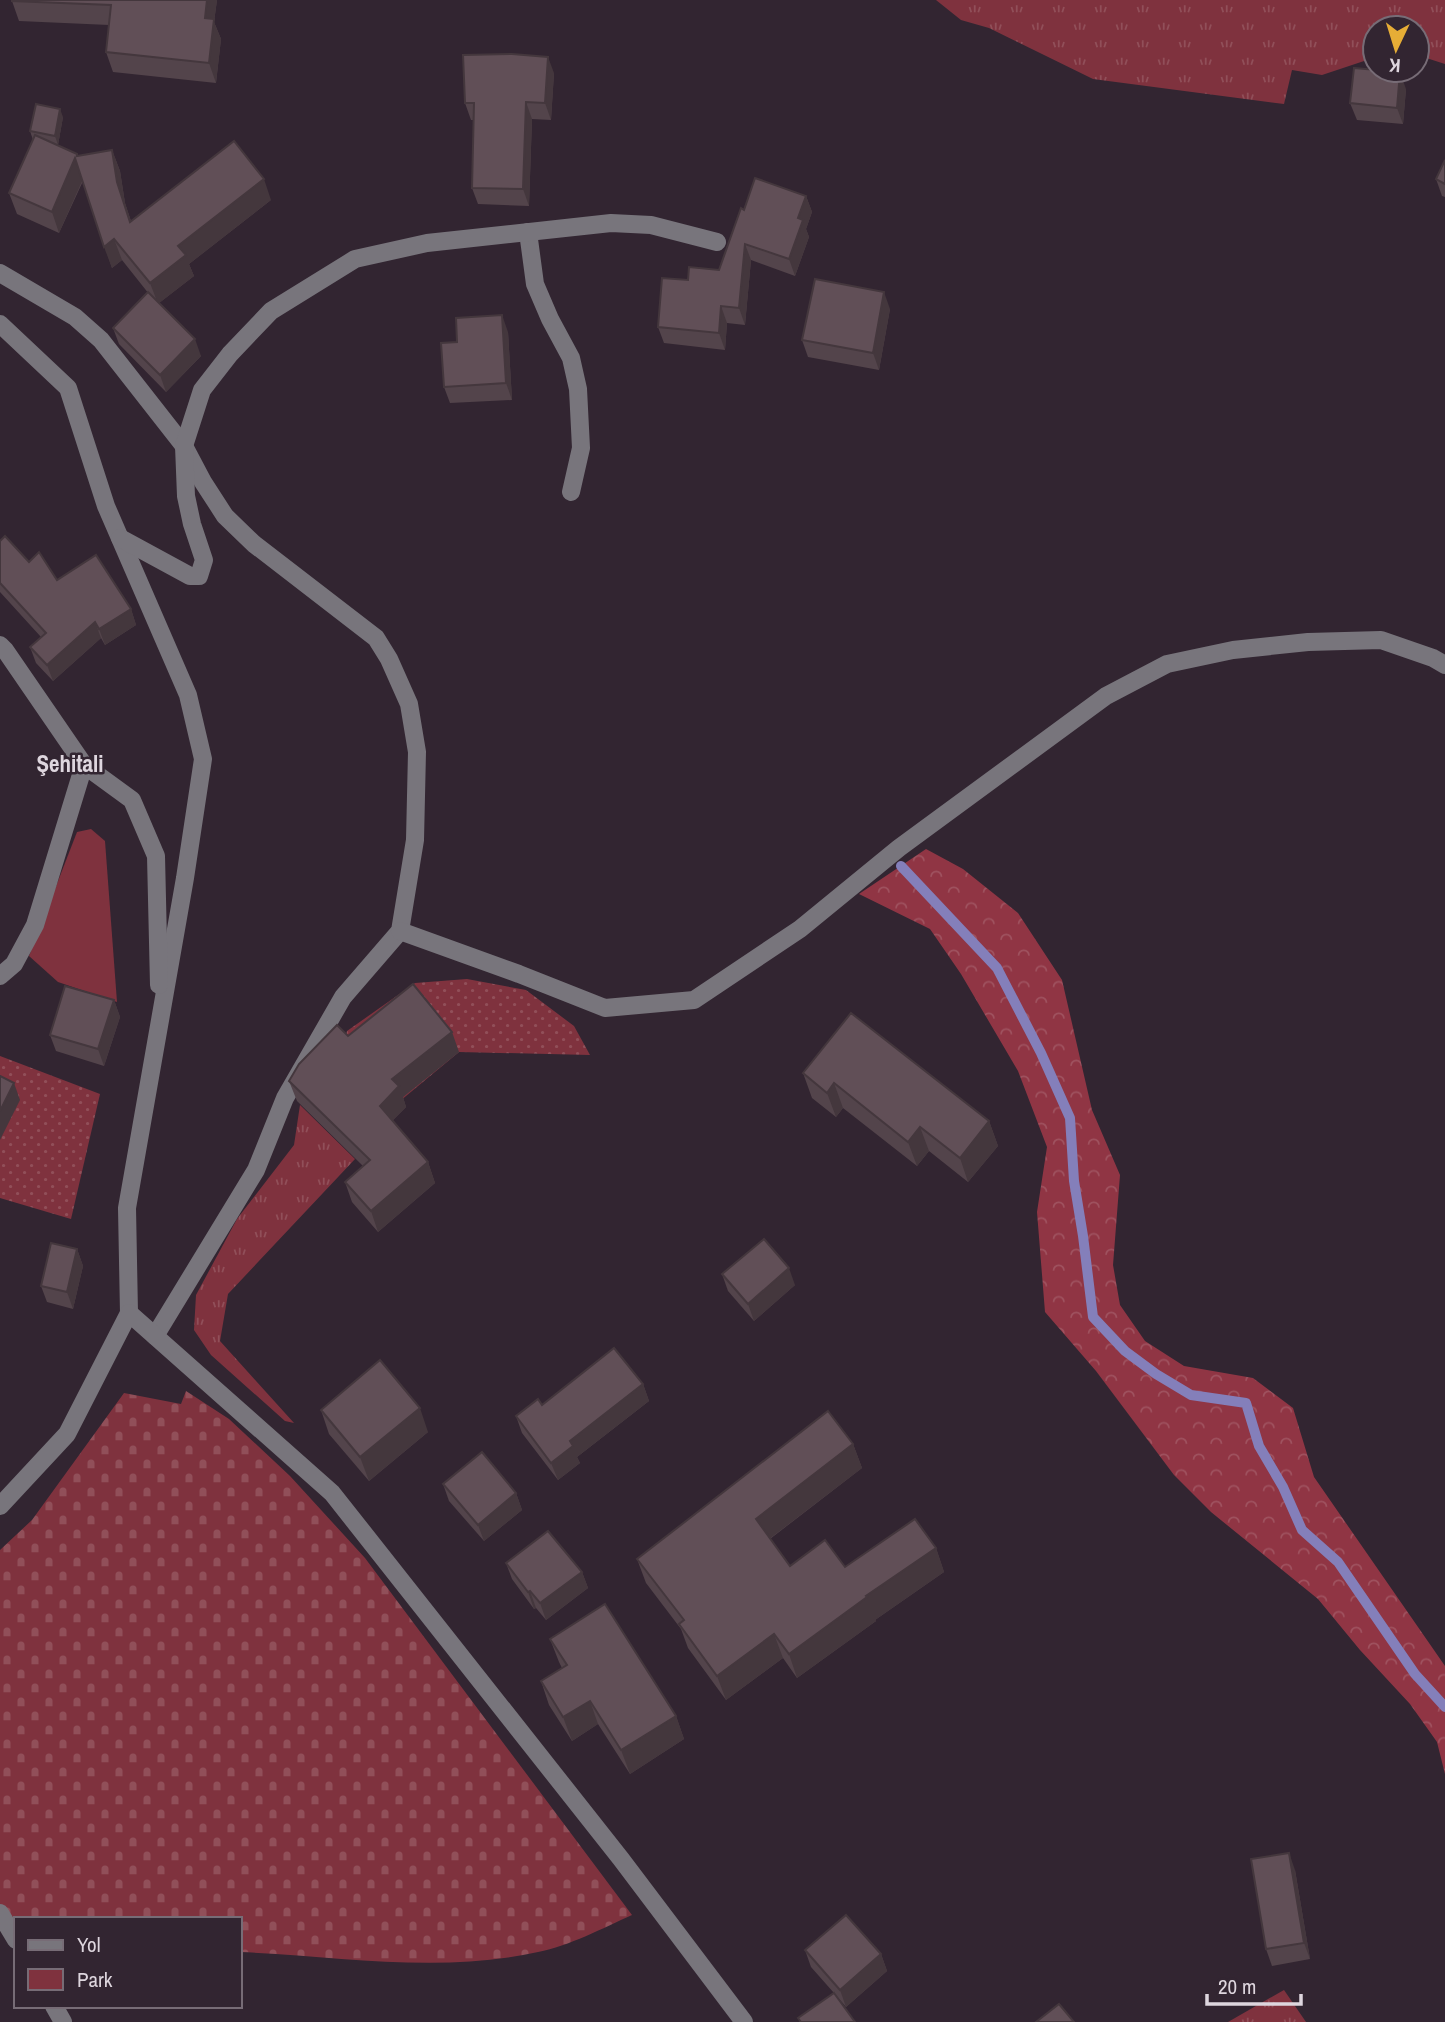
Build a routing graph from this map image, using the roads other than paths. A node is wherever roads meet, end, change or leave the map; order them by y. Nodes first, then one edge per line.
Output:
1 (528, 232) junction
2 (717, 242) dead end
3 (0, 273) edge
4 (0, 324) edge
5 (184, 446) junction
6 (571, 492) dead end
7 (120, 538) junction
8 (0, 645) edge
9 (1445, 665) edge
10 (84, 765) junction
11 (400, 931) junction
12 (0, 976) edge
13 (160, 1027) junction
14 (129, 1313) junction
15 (155, 1336) junction
16 (0, 1506) edge
17 (0, 1913) edge
18 (14, 1937) edge
19 (744, 2022) edge

1 - 2 street
1 - 5 street
1 - 6 street
3 - 5 street
4 - 7 street
5 - 7 street
5 - 11 street
7 - 13 street
8 - 10 street
9 - 11 street
10 - 12 street
10 - 13 street
11 - 15 street
13 - 14 street
14 - 15 street
14 - 16 street
15 - 19 street
17 - 18 street

